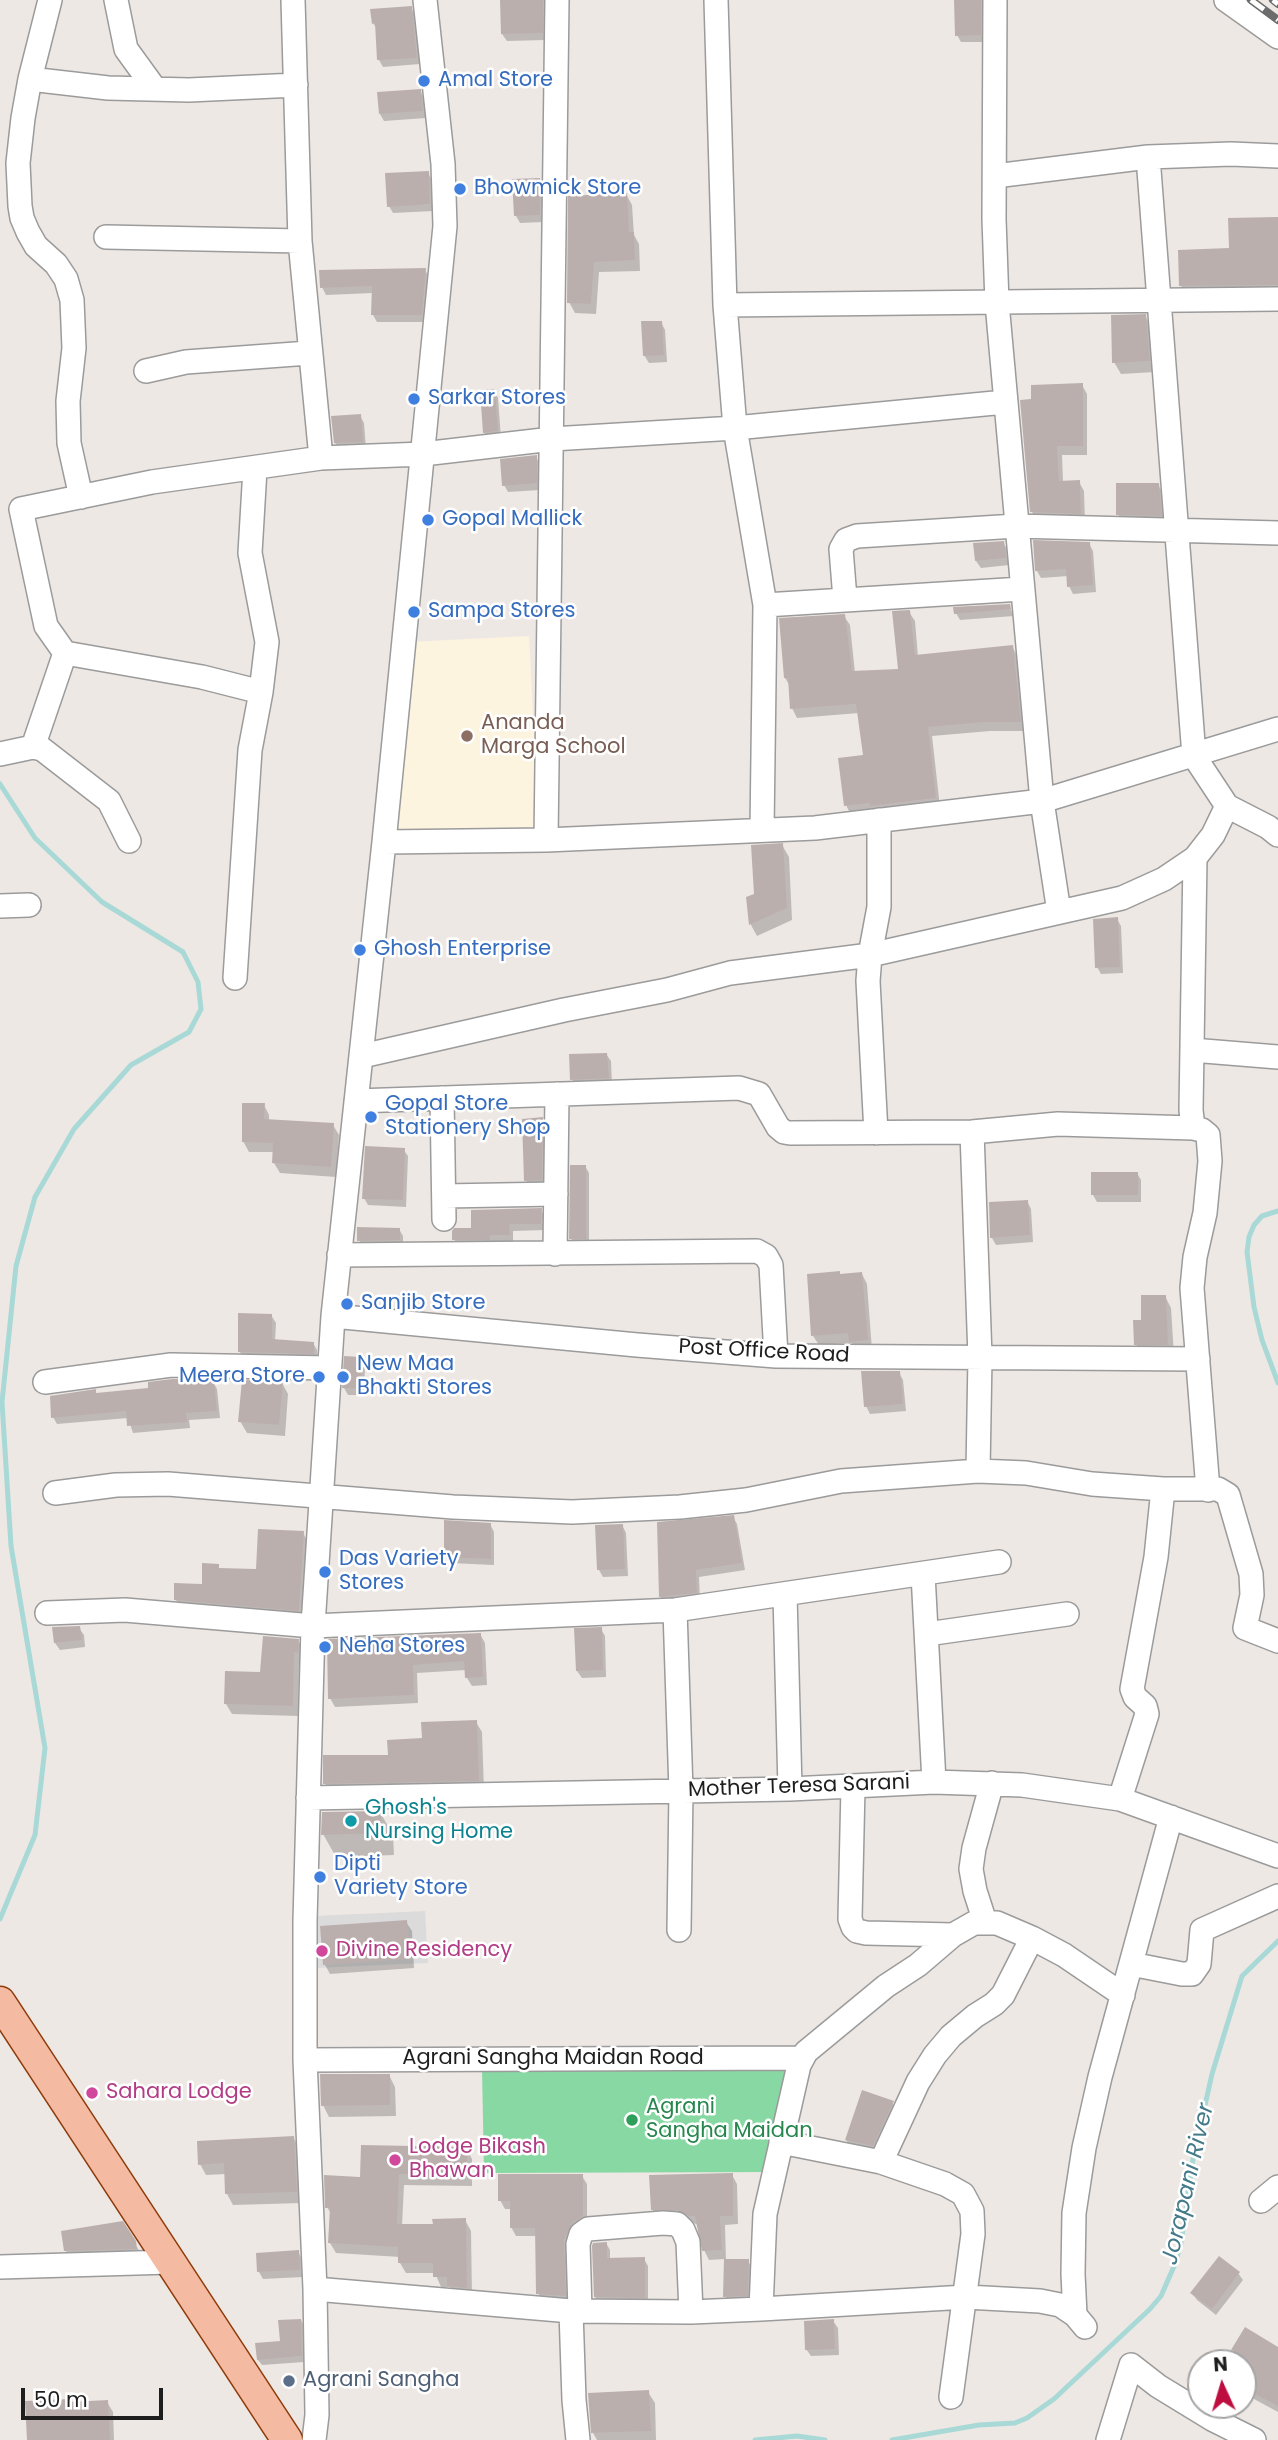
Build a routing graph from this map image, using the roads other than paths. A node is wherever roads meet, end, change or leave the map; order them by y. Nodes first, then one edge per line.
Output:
1 (50, 0) edge
2 (116, 0) edge
3 (293, 0) edge
4 (425, 0) edge
5 (557, 0) edge
6 (716, 0) edge
7 (995, 0) edge
8 (1226, 0) edge
9 (1278, 37) edge
10 (30, 79) junction
11 (296, 85) junction
12 (155, 89) junction
13 (1278, 156) edge
14 (1148, 157) junction
15 (995, 176) junction
16 (106, 237) dead end
17 (300, 241) junction
18 (1278, 299) edge
19 (1160, 300) junction
20 (997, 303) junction
21 (725, 304) junction
22 (309, 354) junction
23 (146, 372) dead end
24 (1005, 402) junction
25 (735, 428) junction
26 (552, 439) junction
27 (423, 454) junction
28 (321, 458) junction
29 (255, 469) junction
30 (80, 497) junction
31 (1016, 526) junction
32 (1177, 532) junction
33 (1278, 533) edge
34 (1022, 589) junction
35 (845, 599) junction
36 (765, 605) junction
37 (65, 653) junction
38 (261, 692) junction
39 (1278, 729) edge
40 (33, 747) junction
41 (1, 754) edge
42 (1194, 756) junction
43 (1042, 802) junction
44 (1227, 806) junction
45 (879, 820) junction
46 (762, 830) junction
47 (1278, 835) edge
48 (546, 840) junction
49 (129, 841) dead end
50 (384, 842) junction
51 (1195, 858) junction
52 (29, 905) dead end
53 (0, 906) edge
54 (1059, 912) junction
55 (870, 955) junction
56 (235, 978) dead end
57 (1192, 1050) junction
58 (362, 1056) junction
59 (1278, 1057) edge
60 (557, 1094) junction
61 (442, 1098) junction
62 (356, 1101) junction
63 (1193, 1128) junction
64 (972, 1132) junction
65 (876, 1133) junction
66 (556, 1194) junction
67 (555, 1254) junction
68 (339, 1255) junction
69 (332, 1316) junction
70 (776, 1356) junction
71 (980, 1357) junction
72 (1198, 1359) junction
73 (328, 1368) junction
74 (46, 1382) dead end
75 (978, 1471) junction
76 (1163, 1489) junction
77 (1208, 1490) junction
78 (55, 1493) dead end
79 (321, 1496) junction
80 (999, 1562) dead end
81 (923, 1574) junction
82 (785, 1594) junction
83 (675, 1610) junction
84 (47, 1613) dead end
85 (1066, 1614) dead end
86 (313, 1626) junction
87 (927, 1634) junction
88 (1278, 1641) edge
89 (934, 1782) junction
90 (992, 1783) junction
91 (853, 1787) junction
92 (790, 1789) junction
93 (681, 1791) junction
94 (308, 1798) junction
95 (1121, 1799) junction
96 (1171, 1817) junction
97 (1278, 1856) edge
98 (1278, 1896) edge
99 (985, 1922) junction
100 (680, 1930) dead end
101 (954, 1935) junction
102 (1032, 1938) junction
103 (1131, 1964) junction
104 (1123, 1995) junction
105 (0, 2002) edge
106 (801, 2058) junction
107 (305, 2060) junction
108 (781, 2142) junction
109 (881, 2162) junction
110 (170, 2262) junction
111 (0, 2267) edge
112 (316, 2289) junction
113 (966, 2297) junction
114 (761, 2309) junction
115 (576, 2311) junction
116 (691, 2312) junction
117 (951, 2397) dead end
118 (287, 2440) edge
119 (314, 2440) edge
120 (578, 2440) edge
121 (1108, 2440) edge
122 (1254, 2440) edge

1 - 10 street
2 - 12 street
3 - 11 street
4 - 27 street
5 - 26 street
6 - 21 street
7 - 15 street
8 - 9 street
10 - 12 street
10 - 30 street
11 - 12 street
11 - 17 street
13 - 14 street
14 - 15 street
14 - 19 street
15 - 20 street
16 - 17 street
17 - 22 street
18 - 19 street
19 - 20 street
19 - 32 street
20 - 21 street
20 - 24 street
21 - 25 street
22 - 23 street
22 - 28 street
24 - 25 street
24 - 31 street
25 - 26 street
25 - 36 street
26 - 27 street
26 - 48 street
27 - 28 street
27 - 50 street
28 - 29 street
29 - 30 street
29 - 38 street
30 - 37 street
31 - 32 street
31 - 34 street
31 - 35 street
32 - 33 street
32 - 42 street
34 - 35 street
34 - 43 street
35 - 36 street
36 - 46 street
37 - 38 street
37 - 40 street
38 - 56 street
39 - 42 street
40 - 41 street
40 - 49 street
42 - 43 street
42 - 44 street
43 - 45 street
43 - 54 street
44 - 47 street
44 - 51 street
45 - 46 street
45 - 55 street
46 - 48 street
48 - 50 street
50 - 58 street
51 - 54 street
51 - 57 street
52 - 53 street
54 - 55 street
55 - 58 street
55 - 65 street
57 - 59 street
57 - 63 street
58 - 62 street
60 - 61 street
60 - 65 street
60 - 66 street
61 - 62 street
61 - 66 street
62 - 68 street
63 - 64 street
63 - 72 street
64 - 65 street
64 - 71 street
66 - 67 street
67 - 68 street
67 - 70 street
68 - 69 street
69 - 70 street, Post Office Road
69 - 73 street
70 - 71 street, Post Office Road
71 - 72 street, Post Office Road
71 - 75 street
72 - 77 street
73 - 74 street
73 - 79 street
75 - 76 street
75 - 79 street
76 - 77 street
76 - 95 street
77 - 88 street
78 - 79 street
79 - 86 street
80 - 81 street
81 - 82 street
81 - 87 street
82 - 83 street
82 - 92 street
83 - 86 street
83 - 93 street
84 - 86 street
85 - 87 street
86 - 94 street
87 - 89 street
89 - 90 street, Mother Teresa Sarani
89 - 91 street, Mother Teresa Sarani
90 - 95 street, Mother Teresa Sarani
90 - 99 street
91 - 92 street, Mother Teresa Sarani
91 - 101 street
92 - 93 street, Mother Teresa Sarani
93 - 94 street, Mother Teresa Sarani
93 - 100 street
94 - 107 street
95 - 96 street, Mother Teresa Sarani
96 - 97 street, Mother Teresa Sarani
96 - 103 street
98 - 103 street
99 - 101 street
99 - 102 street
101 - 106 street
102 - 104 street
102 - 109 street
103 - 104 street
104 - 113 street
105 - 110 main road
106 - 107 street, Agrani Sangha Maidan Road
106 - 108 street
107 - 112 street
108 - 109 street
108 - 114 street
109 - 113 street
110 - 111 street
110 - 118 main road
112 - 115 street
112 - 119 street
113 - 114 street
113 - 117 street
114 - 116 street
115 - 116 street
115 - 116 street
115 - 120 street
121 - 122 street

